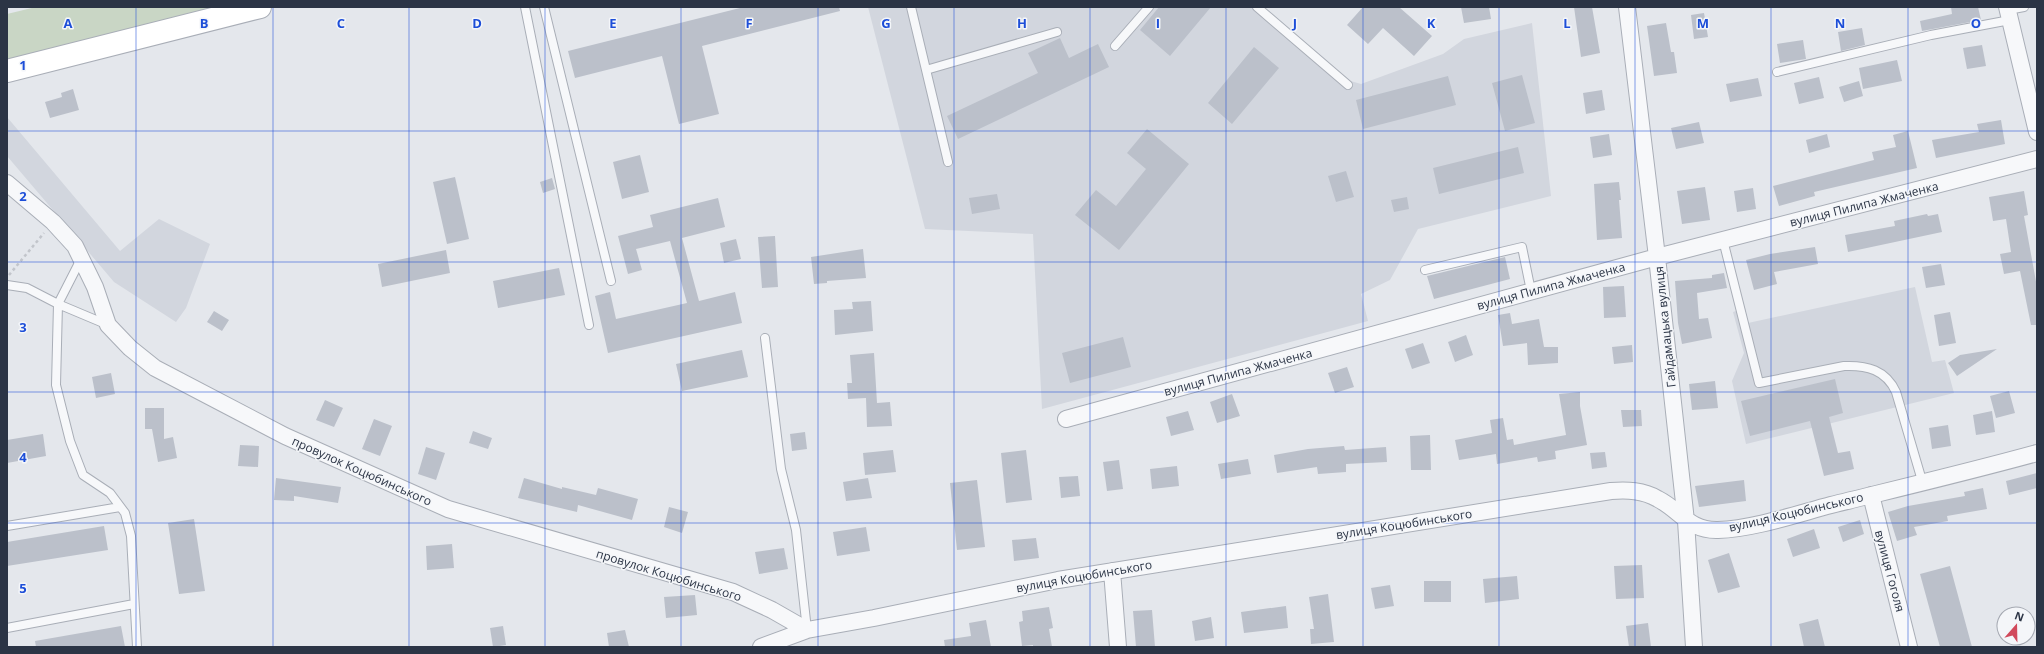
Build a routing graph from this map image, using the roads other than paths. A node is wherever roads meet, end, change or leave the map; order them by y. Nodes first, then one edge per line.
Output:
1 (260, 7) edge
2 (525, 7) edge
3 (544, 7) edge
4 (911, 7) edge
5 (1149, 7) edge
6 (1257, 7) edge
7 (1627, 7) edge
8 (2024, 7) edge
9 (2008, 12) edge
10 (1057, 32) dead end
11 (1115, 46) dead end
12 (926, 70) junction
13 (7, 71) edge
14 (1777, 72) dead end
15 (1348, 85) dead end
16 (2037, 132) edge
17 (2037, 159) edge
18 (948, 162) dead end
19 (7, 183) edge
20 (1723, 240) junction
21 (1657, 257) junction
22 (81, 259) junction
23 (1425, 270) dead end
24 (611, 281) dead end
25 (7, 285) edge
26 (1532, 292) junction
27 (58, 304) junction
28 (108, 325) junction
29 (589, 325) dead end
30 (765, 338) dead end
31 (1066, 419) dead end
32 (2037, 453) edge
33 (1923, 484) junction
34 (1871, 495) junction
35 (120, 507) junction
36 (1686, 522) junction
37 (7, 526) edge
38 (1112, 570) junction
39 (134, 604) junction
40 (7, 628) edge
41 (807, 630) junction
42 (137, 647) edge
43 (761, 647) edge
44 (1118, 647) edge
45 (1694, 647) edge
46 (1909, 647) edge

1 - 13 street
2 - 29 lane
3 - 24 lane
4 - 12 lane
5 - 11 lane
6 - 15 lane
7 - 21 street, Гайдамацька вулиця
8 - 9 lane
9 - 14 lane
9 - 16 street
10 - 12 lane
12 - 18 lane
17 - 20 street, вулиця Пилипа Жмаченка
19 - 22 street, провулок Коцюбинського
20 - 21 street, вулиця Пилипа Жмаченка
20 - 33 lane
21 - 26 street, вулиця Пилипа Жмаченка
21 - 36 street, Гайдамацька вулиця
22 - 27 lane
22 - 28 street, провулок Коцюбинського
23 - 26 lane
25 - 27 lane
26 - 31 street, вулиця Пилипа Жмаченка
27 - 28 lane
27 - 35 lane
28 - 41 street, провулок Коцюбинського
30 - 41 lane
32 - 33 street, вулиця Коцюбинського
33 - 34 street, вулиця Коцюбинського
34 - 36 street, вулиця Коцюбинського
34 - 46 street, вулиця Гоголя
35 - 37 lane
35 - 39 lane
36 - 38 street, вулиця Коцюбинського
36 - 45 street, Гайдамацька вулиця
38 - 41 street, вулиця Коцюбинського
38 - 44 street
39 - 40 lane
39 - 42 lane
41 - 43 street, вулиця Коцюбинського

